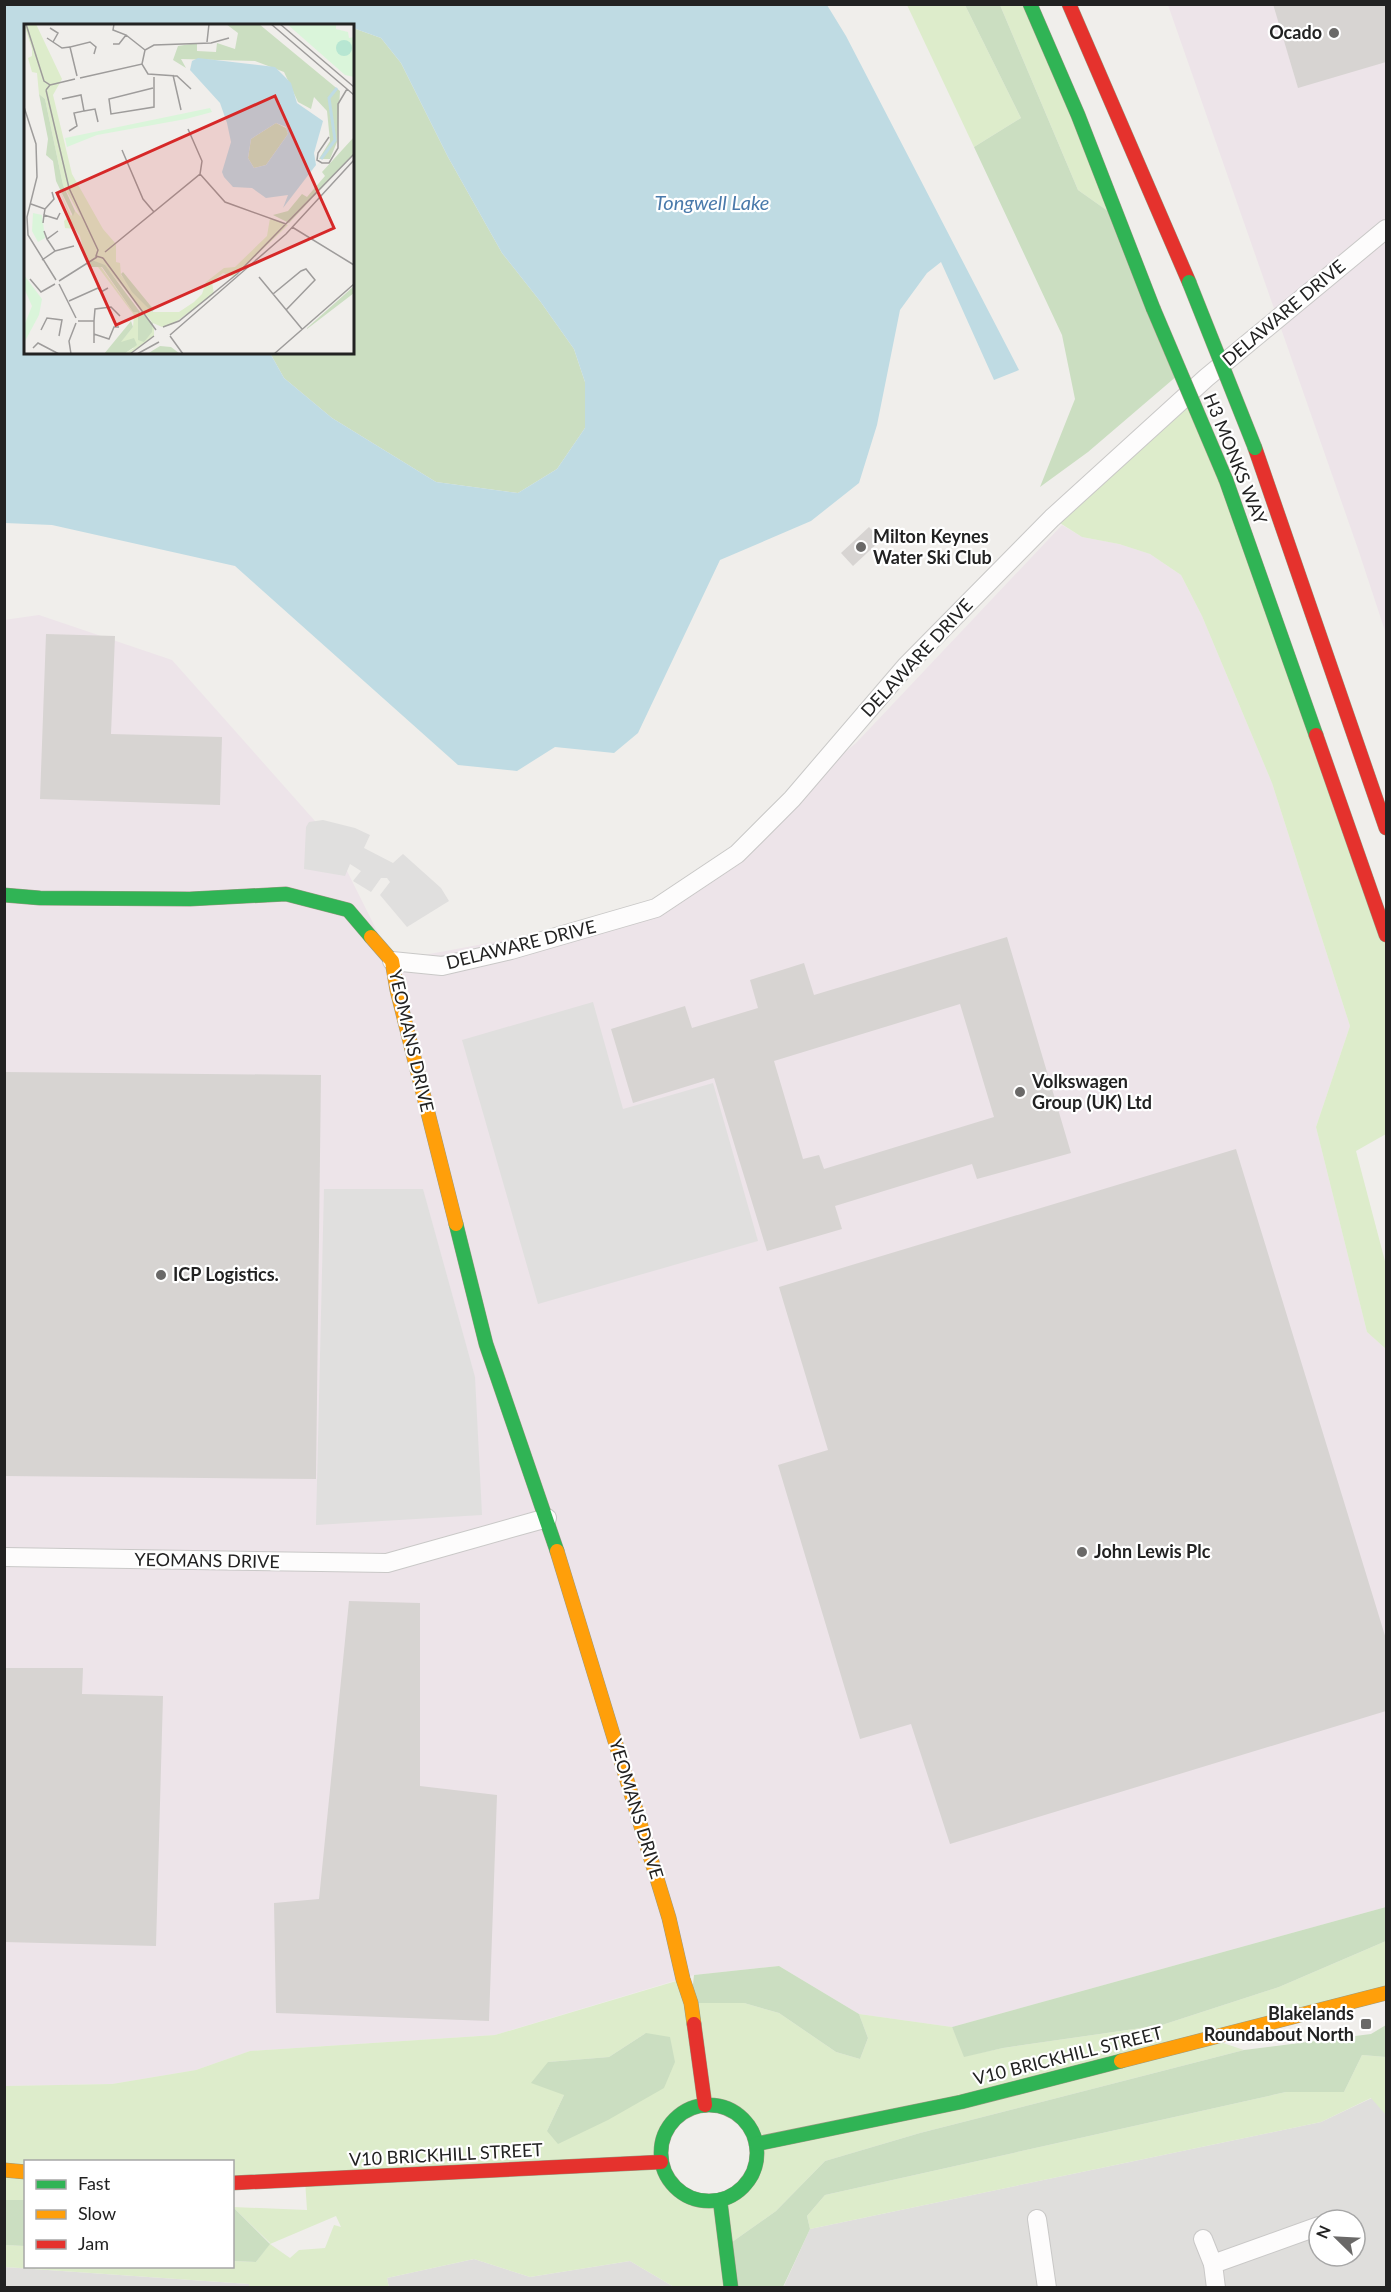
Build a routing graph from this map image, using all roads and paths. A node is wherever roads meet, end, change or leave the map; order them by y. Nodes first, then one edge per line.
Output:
1 (1030, 4) edge
2 (1069, 4) edge
3 (1386, 229) edge
4 (1386, 828) edge
5 (4, 895) edge
6 (1386, 935) edge
7 (392, 961) junction
8 (547, 1518) junction
9 (4, 1557) edge
10 (1386, 1993) edge
11 (705, 2105) junction
12 (756, 2144) junction
13 (661, 2162) junction
14 (4, 2170) edge
15 (24, 2172) edge
16 (234, 2182) edge
17 (720, 2200) junction
18 (1037, 2219) dead end
19 (1307, 2230) edge
20 (1203, 2239) dead end
21 (1213, 2264) junction
22 (731, 2288) edge
23 (1047, 2288) edge
24 (1216, 2288) edge

1 - 6 street, H3 MONKS WAY, bridge
2 - 4 street, H3 MONKS WAY, bridge
3 - 7 street, DELAWARE DRIVE
5 - 7 street, YEOMANS DRIVE
7 - 8 street, YEOMANS DRIVE
8 - 9 street, YEOMANS DRIVE
8 - 11 street, YEOMANS DRIVE
10 - 12 street, V10 BRICKHILL STREET
11 - 12 street
11 - 13 street
12 - 17 street
13 - 16 street, V10 BRICKHILL STREET
13 - 17 street
14 - 15 street
17 - 22 street
18 - 23 street
19 - 21 street
20 - 21 street
21 - 24 street

